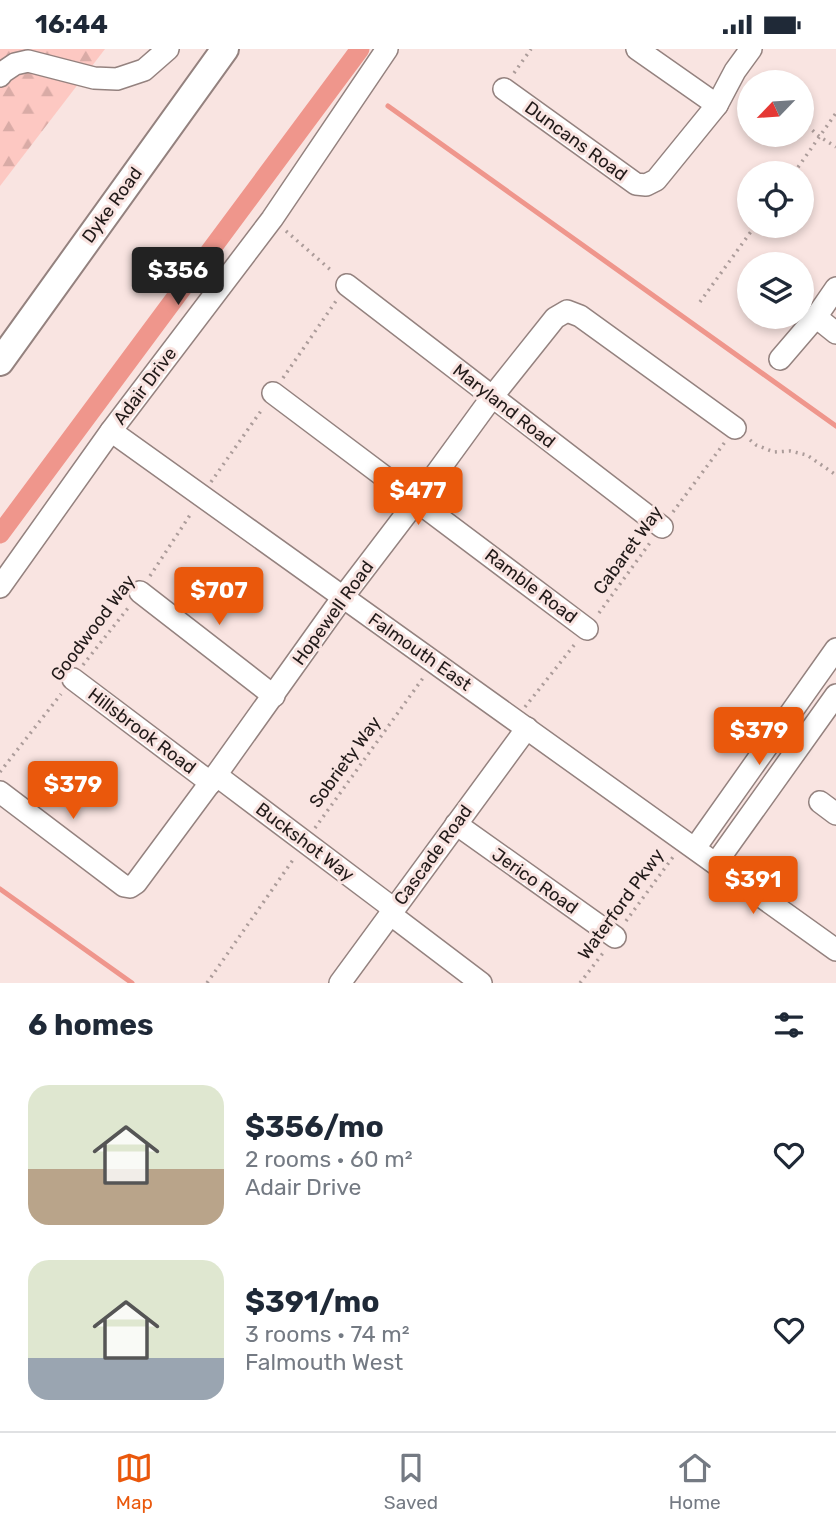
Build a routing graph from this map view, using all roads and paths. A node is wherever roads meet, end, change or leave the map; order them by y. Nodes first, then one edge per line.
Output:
1 (168, 49) edge
2 (225, 49) edge
3 (387, 49) edge
4 (531, 49) edge
5 (637, 49) edge
6 (751, 49) edge
7 (0, 76) edge
8 (504, 89) joint
9 (716, 105) junction
10 (836, 113) edge
11 (814, 132) edge
12 (820, 137) junction
13 (836, 147) edge
14 (803, 161) edge
15 (272, 219) junction
16 (746, 238) edge
17 (347, 285) joint
18 (836, 288) edge
19 (700, 302) dead end
20 (816, 317) junction
21 (836, 333) edge
22 (780, 359) dead end
23 (0, 362) edge
24 (273, 393) dead end
25 (492, 397) junction
26 (735, 429) junction
27 (111, 431) junction
28 (836, 475) edge
29 (202, 496) junction
30 (417, 500) junction
31 (662, 527) junction
32 (0, 587) edge
33 (140, 592) junction
34 (343, 597) junction
35 (587, 629) junction
36 (836, 649) edge
37 (435, 662) junction
38 (73, 679) junction
39 (836, 695) edge
40 (274, 696) junction
41 (521, 724) junction
42 (0, 772) edge
43 (214, 779) junction
44 (0, 792) edge
45 (456, 824) junction
46 (305, 842) junction
47 (690, 844) junction
48 (716, 863) junction
49 (392, 912) junction
50 (615, 937) junction
51 (836, 950) edge
52 (207, 983) edge
53 (340, 983) edge
54 (481, 983) edge
55 (580, 983) edge

1 - 7 street
2 - 23 main road, Dyke Road
3 - 15 street, Adair Drive
4 - 8 path
5 - 9 street
6 - 9 street, Duncans Road
8 - 9 street, Duncans Road
10 - 12 path
11 - 12 path
12 - 13 path
12 - 14 path
15 - 17 path
15 - 27 street, Adair Drive
16 - 19 path
17 - 25 street, Maryland Road
18 - 20 street
20 - 21 street
20 - 22 street
24 - 30 street, Ramble Road
25 - 26 street, Hopewell Road
25 - 30 street, Hopewell Road
25 - 31 street, Maryland Road
26 - 28 path
26 - 31 path, Cabaret Way
27 - 29 street, Falmouth East
27 - 32 street, Adair Drive
29 - 33 path, Goodwood Way
29 - 34 street, Falmouth East
30 - 34 street, Hopewell Road
30 - 35 street, Ramble Road
31 - 35 path, Cabaret Way
33 - 38 path, Goodwood Way
33 - 40 street
34 - 37 street, Falmouth East
34 - 40 street, Hopewell Road
35 - 41 path, Cabaret Way
36 - 47 street
37 - 41 street, Falmouth East
37 - 46 path, Sobriety Way
38 - 42 path, Goodwood Way
38 - 43 street, Hillsbrook Road
39 - 48 street
40 - 43 street, Hopewell Road
41 - 45 street, Cascade Road
41 - 47 street, Falmouth East
43 - 44 street, Hopewell Road
43 - 46 street, Buckshot Way
45 - 49 street, Cascade Road
45 - 50 street, Jerico Road
46 - 49 street, Buckshot Way
46 - 52 path, Sobriety Way
47 - 48 street, Falmouth East
47 - 50 path, Waterford Pkwy
48 - 51 street, Falmouth East
49 - 53 street, Cascade Road
49 - 54 street, Buckshot Way
50 - 55 path, Waterford Pkwy

